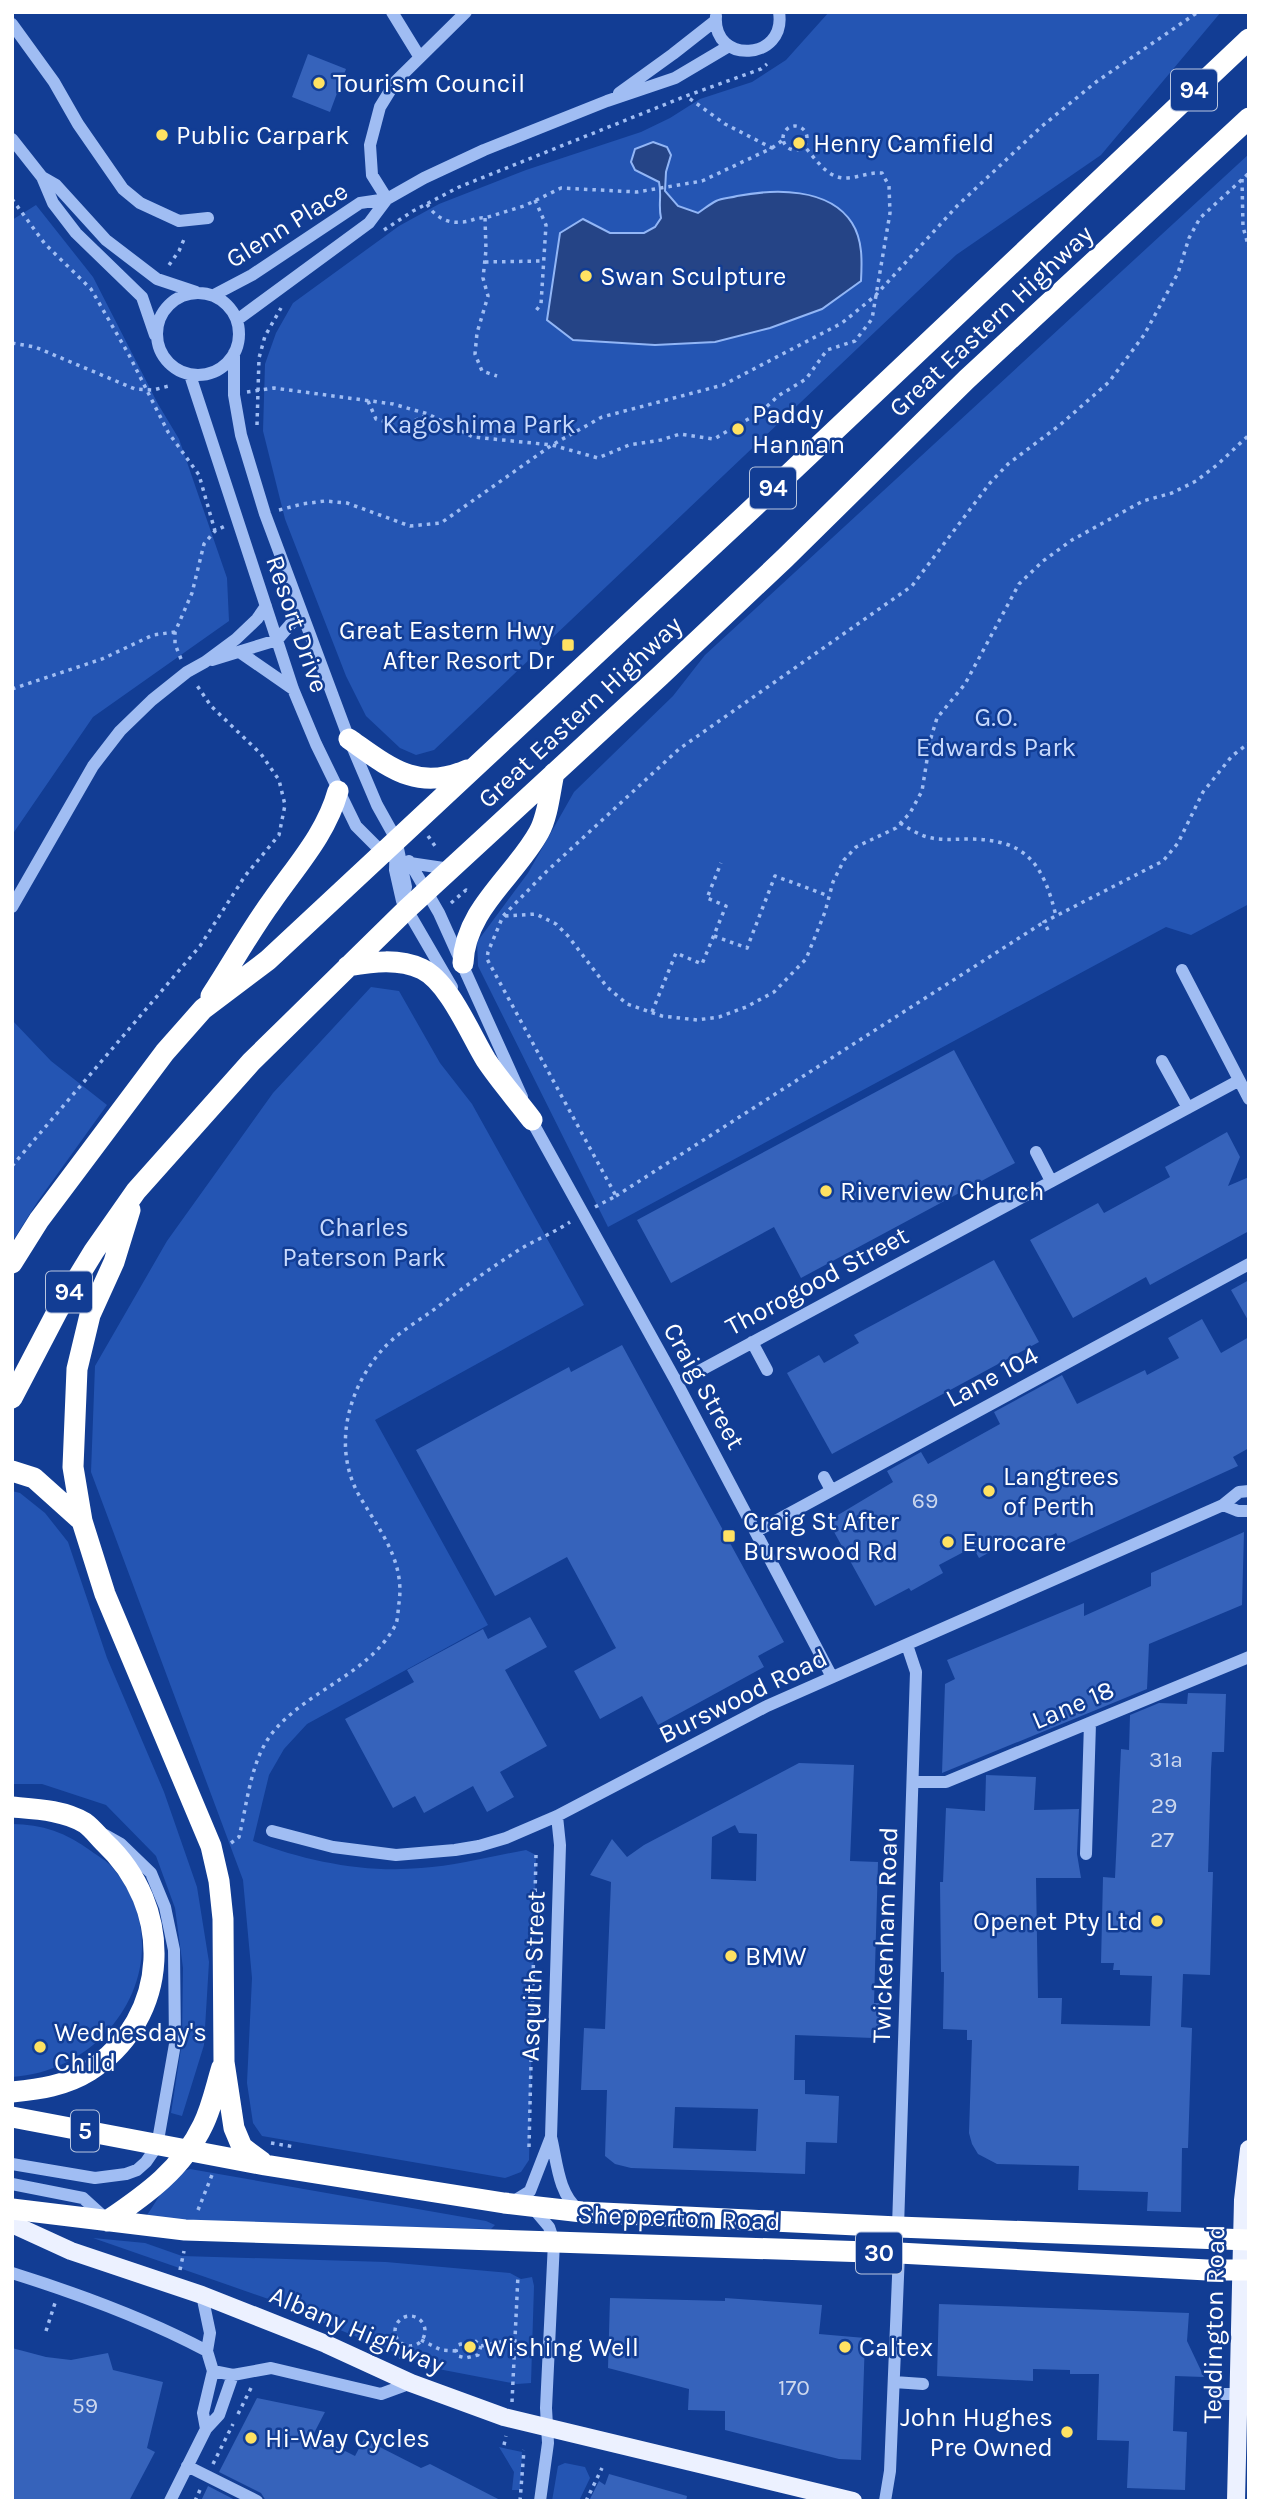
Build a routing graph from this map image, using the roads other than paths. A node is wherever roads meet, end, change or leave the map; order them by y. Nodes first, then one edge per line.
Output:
1 (392, 12) edge
2 (466, 12) edge
3 (779, 12) edge
4 (715, 16) edge
5 (12, 24) edge
6 (1246, 39) edge
7 (729, 46) junction
8 (419, 56) junction
9 (607, 102) junction
10 (1249, 118) edge
11 (12, 139) edge
12 (42, 177) junction
13 (387, 199) junction
14 (208, 218) dead end
15 (197, 292) junction
16 (214, 295) junction
17 (237, 320) junction
18 (156, 339) junction
19 (234, 353) junction
20 (190, 374) junction
21 (266, 606) junction
22 (301, 612) junction
23 (277, 640) junction
24 (241, 653) junction
25 (205, 662) junction
26 (293, 689) junction
27 (349, 739) junction
28 (476, 766) junction
29 (554, 773) junction
30 (338, 791) junction
31 (397, 855) junction
32 (456, 877) junction
33 (427, 891) junction
34 (404, 905) junction
35 (12, 907) edge
36 (463, 963) junction
37 (348, 965) junction
38 (1182, 970) dead end
39 (203, 1009) junction
40 (1162, 1061) dead end
41 (1238, 1081) junction
42 (1249, 1099) edge
43 (1188, 1108) junction
44 (531, 1120) junction
45 (1036, 1152) dead end
46 (1051, 1181) junction
47 (136, 1191) junction
48 (12, 1263) edge
49 (1249, 1264) edge
50 (752, 1342) junction
51 (767, 1370) dead end
52 (677, 1383) junction
53 (12, 1398) edge
54 (12, 1471) edge
55 (824, 1477) dead end
56 (831, 1490) junction
57 (1249, 1491) edge
58 (807, 1503) junction
59 (1223, 1505) junction
60 (1249, 1511) edge
61 (814, 1515) dead end
62 (82, 1521) junction
63 (757, 1531) junction
64 (907, 1646) junction
65 (1249, 1657) edge
66 (832, 1676) junction
67 (1090, 1723) junction
68 (913, 1782) junction
69 (12, 1807) edge
70 (556, 1816) junction
71 (84, 1823) junction
72 (272, 1831) dead end
73 (1086, 1854) dead end
74 (224, 2062) junction
75 (12, 2092) edge
76 (12, 2117) edge
77 (551, 2137) junction
78 (158, 2146) junction
79 (1249, 2149) edge
80 (189, 2152) junction
81 (12, 2164) edge
82 (265, 2165) junction
83 (12, 2184) edge
84 (503, 2203) junction
85 (530, 2206) junction
86 (12, 2209) edge
87 (582, 2212) junction
88 (107, 2221) junction
89 (12, 2224) edge
90 (898, 2227) junction
91 (1245, 2240) edge
92 (554, 2242) junction
93 (899, 2253) junction
94 (1245, 2270) edge
95 (12, 2273) edge
96 (202, 2295) junction
97 (207, 2351) junction
98 (213, 2371) junction
99 (233, 2375) junction
100 (894, 2382) junction
101 (411, 2383) junction
102 (923, 2384) dead end
103 (1214, 2394) dead end
104 (1237, 2394) junction
105 (547, 2427) junction
106 (206, 2429) junction
107 (187, 2466) junction
108 (170, 2501) edge
109 (257, 2501) edge
110 (540, 2501) edge
111 (853, 2501) edge
112 (886, 2501) edge
113 (1236, 2501) edge

1 - 8 street
2 - 8 street
3 - 7 street
4 - 7 street
4 - 9 street, Glenn Place
5 - 14 street
6 - 28 highway, Great Eastern Highway / 94
7 - 9 street, Glenn Place
8 - 13 street
9 - 13 street, Glenn Place
10 - 29 highway, Great Eastern Highway / 94
11 - 12 street
12 - 15 street
12 - 18 street
13 - 16 street, Glenn Place
13 - 17 street, Glenn Place
15 - 16 street
15 - 18 street
16 - 17 street
17 - 19 street
18 - 20 street
19 - 20 street
19 - 22 street, Resort Drive
20 - 21 street, Resort Drive
21 - 23 street, Resort Drive
21 - 25 street
22 - 23 street
22 - 27 street, Resort Drive
23 - 24 street
23 - 26 street, Resort Drive
24 - 25 street
24 - 26 street
25 - 35 street
26 - 30 street, Resort Drive
27 - 28 highway
27 - 31 street, Resort Drive
28 - 31 highway, Great Eastern Highway / 94
29 - 32 highway, Great Eastern Highway / 94
29 - 36 highway
30 - 31 street, Resort Drive
30 - 39 highway
31 - 32 street
31 - 33 street, Craig Street
31 - 34 street, Resort Drive
31 - 39 highway, Great Eastern Highway / 94
32 - 33 highway, Great Eastern Highway / 94
33 - 34 highway, Great Eastern Highway / 94
33 - 36 street, Craig Street
34 - 37 highway, Great Eastern Highway / 94
34 - 44 street, Craig Street
36 - 44 street, Craig Street
37 - 44 highway
37 - 47 highway, Great Eastern Highway / 94
38 - 41 street
39 - 48 highway, Great Eastern Highway / 94
40 - 43 street
41 - 42 street
41 - 43 street, Thorogood Street
43 - 46 street, Thorogood Street
44 - 52 street, Craig Street
45 - 46 street
46 - 50 street, Thorogood Street
47 - 53 highway, Great Eastern Highway / 94
47 - 62 highway
49 - 56 street, Lane 104
50 - 51 street
50 - 52 street, Thorogood Street
52 - 63 street, Craig Street
54 - 62 highway
55 - 56 street
56 - 58 street, Lane 104
57 - 59 street, Burswood Road
58 - 61 street
58 - 63 street, Lane 104
59 - 60 street
59 - 64 street, Burswood Road
62 - 74 highway
63 - 66 street, Craig Street
64 - 66 street, Burswood Road
64 - 68 street, Twickenham Road
65 - 67 street, Lane 18
66 - 70 street, Burswood Road
67 - 68 street, Lane 18
67 - 73 street
68 - 90 street, Twickenham Road
69 - 71 highway
70 - 72 street, Burswood Road
70 - 77 street, Asquith Street
71 - 75 highway
71 - 78 street
74 - 80 highway
74 - 82 highway
76 - 78 highway, 5
77 - 84 street, Asquith Street
77 - 87 street, Asquith Street
78 - 80 highway, 5
78 - 81 street
79 - 91 main road, Teddington Road
80 - 82 highway, Shepperton Road / 30
80 - 88 highway
82 - 84 highway, Shepperton Road / 30
83 - 88 street
84 - 85 highway, Shepperton Road / 30
85 - 87 highway, Shepperton Road / 30
85 - 92 street
86 - 88 highway, Shepperton Road
87 - 90 highway, Shepperton Road / 30
88 - 92 highway, Shepperton Road / 30
89 - 96 main road, Albany Highway
90 - 91 highway, Shepperton Road / 30
91 - 94 main road, Teddington Road
92 - 93 highway, Shepperton Road / 30
92 - 105 street
93 - 94 highway, Shepperton Road / 30
93 - 100 street
94 - 104 main road, Teddington Road
95 - 97 street
96 - 97 street
96 - 101 main road, Albany Highway
97 - 98 street
98 - 99 street
98 - 106 street
99 - 101 street
99 - 106 street
100 - 102 street
100 - 112 street
101 - 105 main road, Albany Highway
103 - 104 street
104 - 113 main road, Teddington Road
105 - 110 street
105 - 111 main road, Albany Highway
106 - 107 street
107 - 108 street
107 - 109 street

